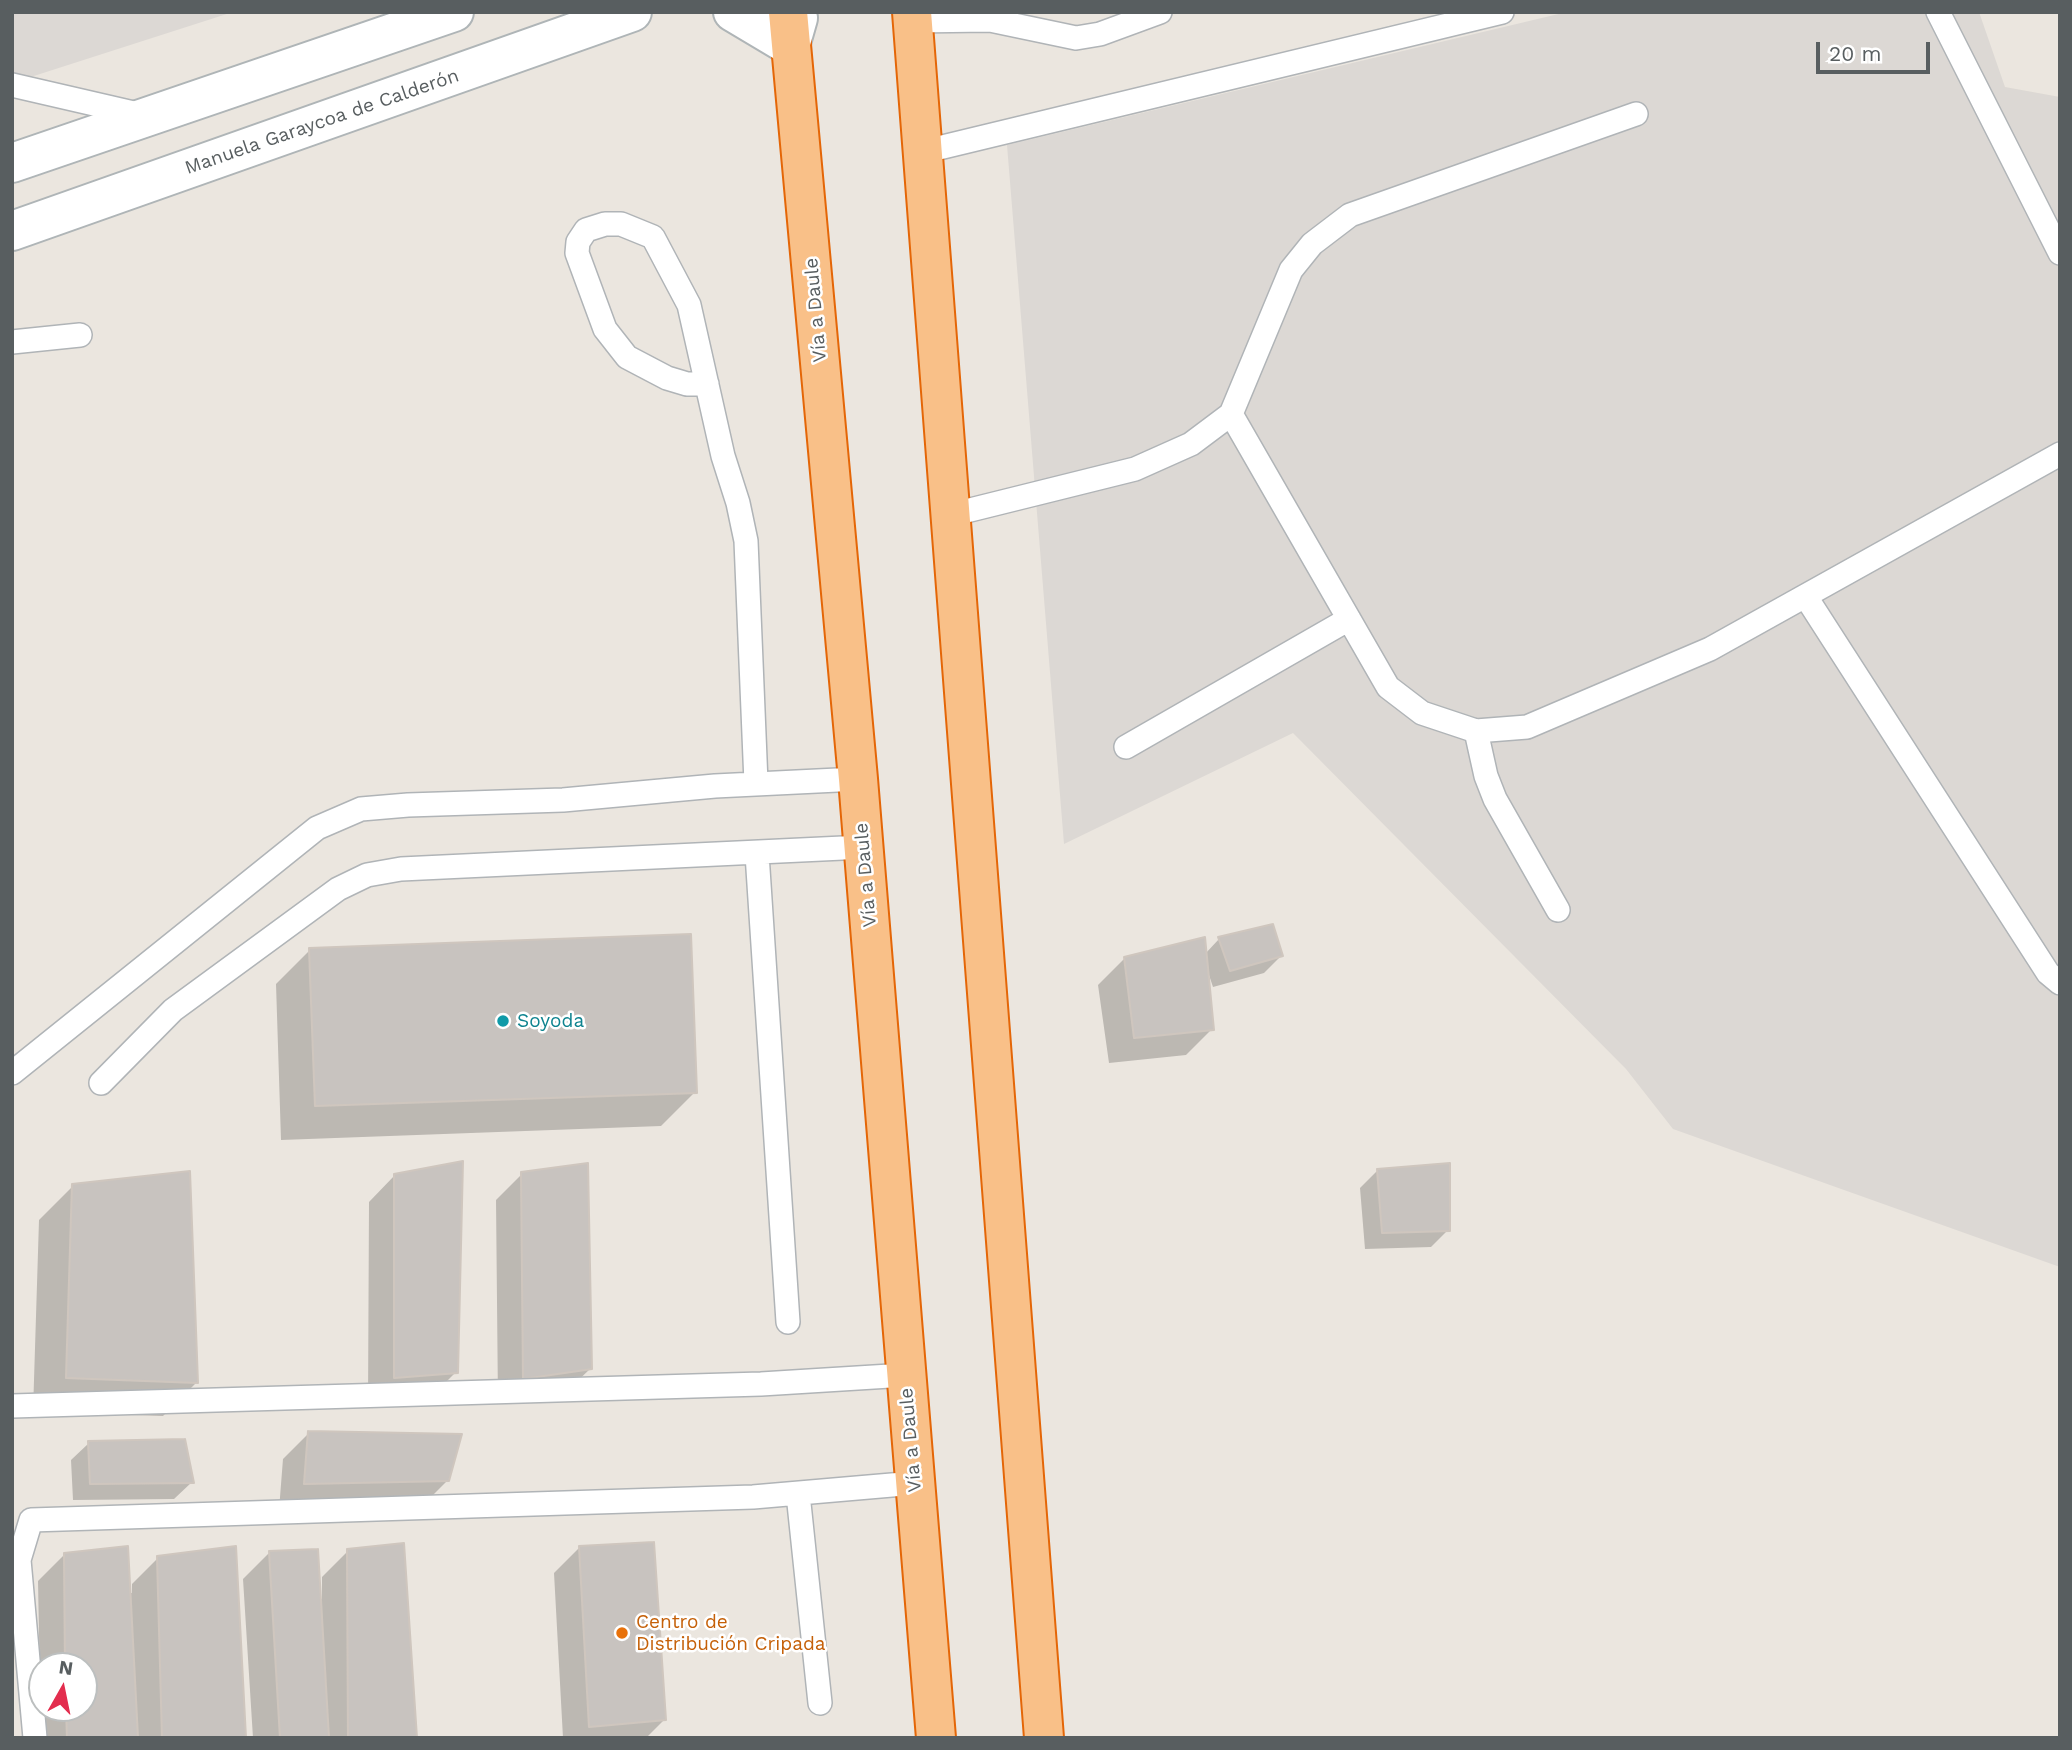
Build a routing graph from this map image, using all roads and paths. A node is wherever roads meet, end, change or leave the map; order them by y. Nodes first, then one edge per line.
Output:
1 (454, 12) edge
2 (632, 12) edge
3 (733, 12) edge
4 (1160, 12) edge
5 (1502, 12) edge
6 (1938, 12) edge
7 (912, 16) edge
8 (793, 23) edge
9 (12, 85) edge
10 (1636, 114) dead end
11 (148, 117) junction
12 (922, 152) junction
13 (12, 163) edge
14 (12, 231) edge
15 (2060, 253) edge
16 (80, 335) dead end
17 (12, 342) edge
18 (707, 384) junction
19 (1231, 414) junction
20 (2060, 454) edge
21 (950, 515) junction
22 (1806, 597) junction
23 (1349, 619) junction
24 (1476, 731) junction
25 (1126, 747) dead end
26 (858, 779) junction
27 (756, 783) junction
28 (864, 848) junction
29 (757, 853) junction
30 (1558, 910) dead end
31 (2060, 983) edge
32 (12, 1073) edge
33 (102, 1083) dead end
34 (788, 1322) dead end
35 (906, 1375) junction
36 (12, 1406) edge
37 (915, 1483) junction
38 (799, 1494) junction
39 (1037, 1659) junction
40 (820, 1703) dead end
41 (35, 1738) edge
42 (936, 1738) edge
43 (1044, 1738) edge
44 (1054, 1738) edge

1 - 11 street
2 - 14 street, Manuela Garaycoa de Calderón
3 - 8 street
4 - 7 lane
5 - 12 lane
6 - 15 lane
7 - 12 highway
8 - 26 highway, Vía a Daule
9 - 11 lane
10 - 19 lane
11 - 13 street
12 - 21 highway
16 - 17 lane
18 - 18 lane
18 - 27 lane
19 - 21 lane
19 - 23 lane
20 - 22 lane
21 - 39 highway
22 - 24 lane
22 - 31 lane
23 - 24 lane
23 - 25 lane
24 - 30 lane
26 - 27 lane
26 - 28 highway, Vía a Daule
27 - 32 lane
28 - 29 lane
28 - 35 highway, Vía a Daule
29 - 33 lane
29 - 34 lane
35 - 36 lane
35 - 37 highway, Vía a Daule
37 - 38 lane
37 - 42 highway, Vía a Daule
38 - 40 lane
38 - 41 lane
39 - 43 highway
39 - 44 highway

